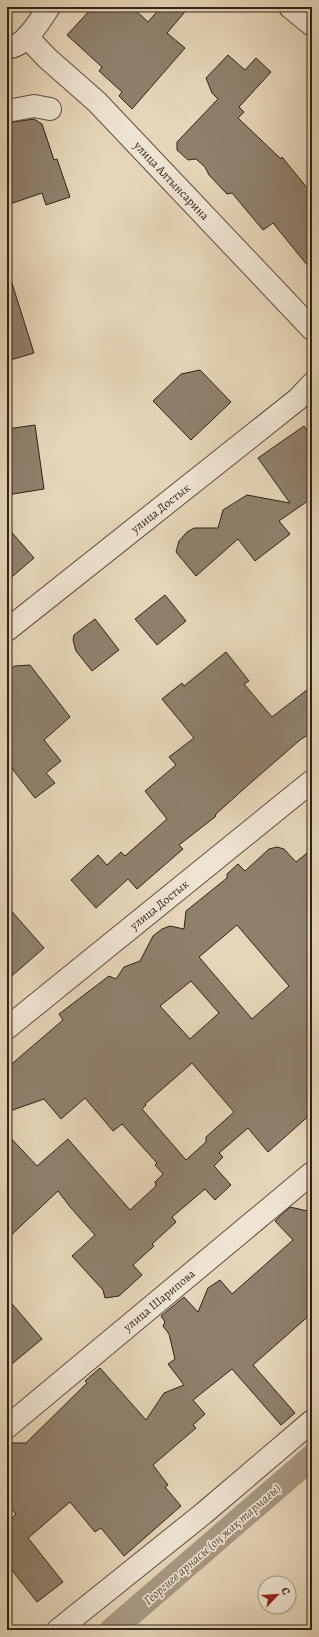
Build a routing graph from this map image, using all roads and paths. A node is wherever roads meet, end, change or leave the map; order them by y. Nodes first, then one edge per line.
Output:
1 (50, 7) edge
2 (290, 7) edge
3 (312, 25) edge
4 (15, 44) edge
5 (50, 108) dead end
6 (7, 111) edge
7 (312, 330) edge
8 (312, 384) edge
9 (7, 630) edge
10 (312, 781) edge
11 (7, 1028) edge
12 (312, 1173) edge
13 (312, 1421) edge
14 (7, 1427) edge
15 (58, 1630) edge

1 - 4 street
2 - 3 street
4 - 7 street, улица Алтынсарина
5 - 6 street
8 - 9 street, улица Достык
10 - 11 street, улица Достык
12 - 14 street, улица Шарипова
13 - 15 street

